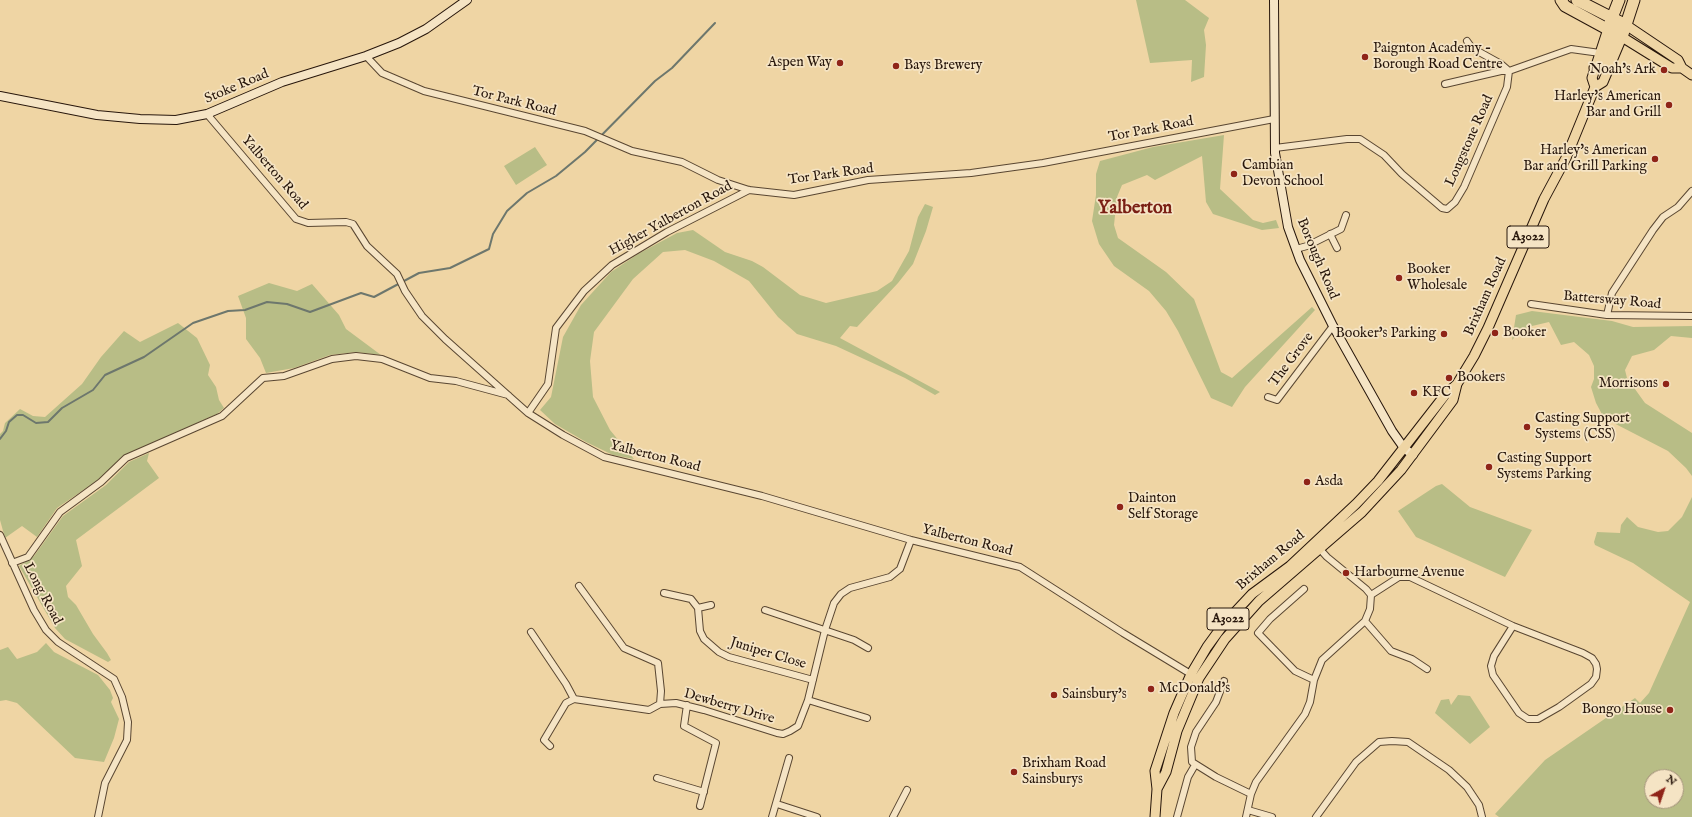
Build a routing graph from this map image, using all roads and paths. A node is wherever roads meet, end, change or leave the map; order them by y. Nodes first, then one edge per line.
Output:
1 (467, 0) edge
2 (1274, 0) edge
3 (1561, 0) edge
4 (1577, 0) edge
5 (1619, 0) edge
6 (1628, 0) edge
7 (1634, 0) edge
8 (1619, 21) junction
9 (1615, 34) junction
10 (1467, 41) dead end
11 (1570, 42) dead end
12 (1571, 49) junction
13 (1600, 53) junction
14 (366, 56) junction
15 (1595, 68) junction
16 (1682, 68) junction
17 (1509, 71) junction
18 (1692, 75) edge
19 (1445, 84) dead end
20 (1595, 87) junction
21 (0, 96) edge
22 (207, 114) junction
23 (1274, 119) junction
24 (1275, 148) junction
25 (749, 190) junction
26 (1692, 191) edge
27 (1346, 215) dead end
28 (1330, 234) junction
29 (1337, 248) dead end
30 (1296, 249) junction
31 (1530, 304) dead end
32 (1607, 315) junction
33 (1692, 316) edge
34 (1333, 326) junction
35 (1457, 384) junction
36 (509, 396) junction
37 (1268, 397) dead end
38 (528, 413) junction
39 (1404, 448) junction
40 (1413, 455) junction
41 (0, 535) edge
42 (911, 540) junction
43 (1318, 547) junction
44 (12, 563) junction
45 (579, 586) dead end
46 (1304, 589) dead end
47 (664, 594) dead end
48 (1371, 595) junction
49 (711, 605) dead end
50 (698, 608) junction
51 (765, 610) dead end
52 (1364, 621) junction
53 (1513, 626) junction
54 (825, 630) junction
55 (531, 632) dead end
56 (868, 648) dead end
57 (1427, 669) dead end
58 (1195, 676) junction
59 (813, 680) junction
60 (1224, 680) dead end
61 (1314, 680) junction
62 (574, 699) junction
63 (808, 700) junction
64 (660, 704) junction
65 (687, 705) junction
66 (867, 718) dead end
67 (550, 746) dead end
68 (789, 758) dead end
69 (1195, 765) junction
70 (657, 778) dead end
71 (907, 790) dead end
72 (704, 792) junction
73 (1251, 794) junction
74 (777, 804) junction
75 (700, 806) dead end
76 (1247, 814) edge
77 (98, 817) edge
78 (772, 817) edge
79 (817, 817) edge
80 (893, 817) edge
81 (1155, 817) edge
82 (1177, 817) edge
83 (1272, 817) edge
84 (1316, 817) edge
85 (1482, 817) edge

1 - 14 street, Stoke Road
2 - 23 street, Borough Road
3 - 9 highway
4 - 8 highway
5 - 8 highway
6 - 8 highway
7 - 8 highway
8 - 9 highway
8 - 9 highway
8 - 16 main road
9 - 13 main road, Brixham Road
9 - 15 highway
9 - 16 main road
9 - 20 main road, Brixham Road / A3022
10 - 17 street
11 - 12 street
12 - 13 street
12 - 17 street
13 - 15 main road, Brixham Road
14 - 22 street, Stoke Road
14 - 25 street, Tor Park Road
15 - 20 main road, Brixham Road
16 - 18 main road
17 - 19 street
17 - 24 street, Longstone Road
20 - 35 main road, Brixham Road / A3022
21 - 22 street, Stoke Road
22 - 36 street, Yalberton Road
23 - 24 street, Borough Road
23 - 25 street, Tor Park Road
24 - 30 street, Borough Road
25 - 38 street, Higher Yalberton Road
26 - 32 street
27 - 28 street
28 - 29 street
28 - 30 street
30 - 34 street, Borough Road
31 - 32 street, Battersway Road
32 - 33 street, Battersway Road
34 - 37 street, The Grove
34 - 39 street, Borough Road
35 - 39 main road, Brixham Road / A3022
35 - 40 main road, Brixham Road / A3022
36 - 38 street, Yalberton Road
36 - 44 street
38 - 42 street, Yalberton Road
39 - 40 street, Borough Road
39 - 43 main road, Brixham Road / A3022
40 - 43 main road, Brixham Road / A3022
41 - 44 street, Long Road
42 - 54 street, Dewberry Drive
42 - 58 street, Yalberton Road
43 - 48 street
43 - 58 main road, Brixham Road / A3022
44 - 77 street, Long Road
45 - 64 street
46 - 61 street
47 - 50 street
48 - 52 street
48 - 53 street
49 - 50 street
50 - 59 street, Juniper Close
51 - 54 street
52 - 57 street
52 - 61 street
53 - 53 street
54 - 56 street
54 - 59 street, Dewberry Drive
55 - 62 street
58 - 81 main road, Brixham Road / A3022
59 - 63 street, Dewberry Drive
60 - 69 street
61 - 73 street
62 - 64 street, Dewberry Drive
62 - 67 street
63 - 65 street, Dewberry Drive
63 - 66 street
64 - 65 street, Dewberry Drive
65 - 72 street
68 - 74 street
69 - 73 street
69 - 82 street
70 - 72 street
71 - 80 street
72 - 75 street
73 - 76 street
74 - 78 street
74 - 79 street
76 - 83 street
84 - 85 street

